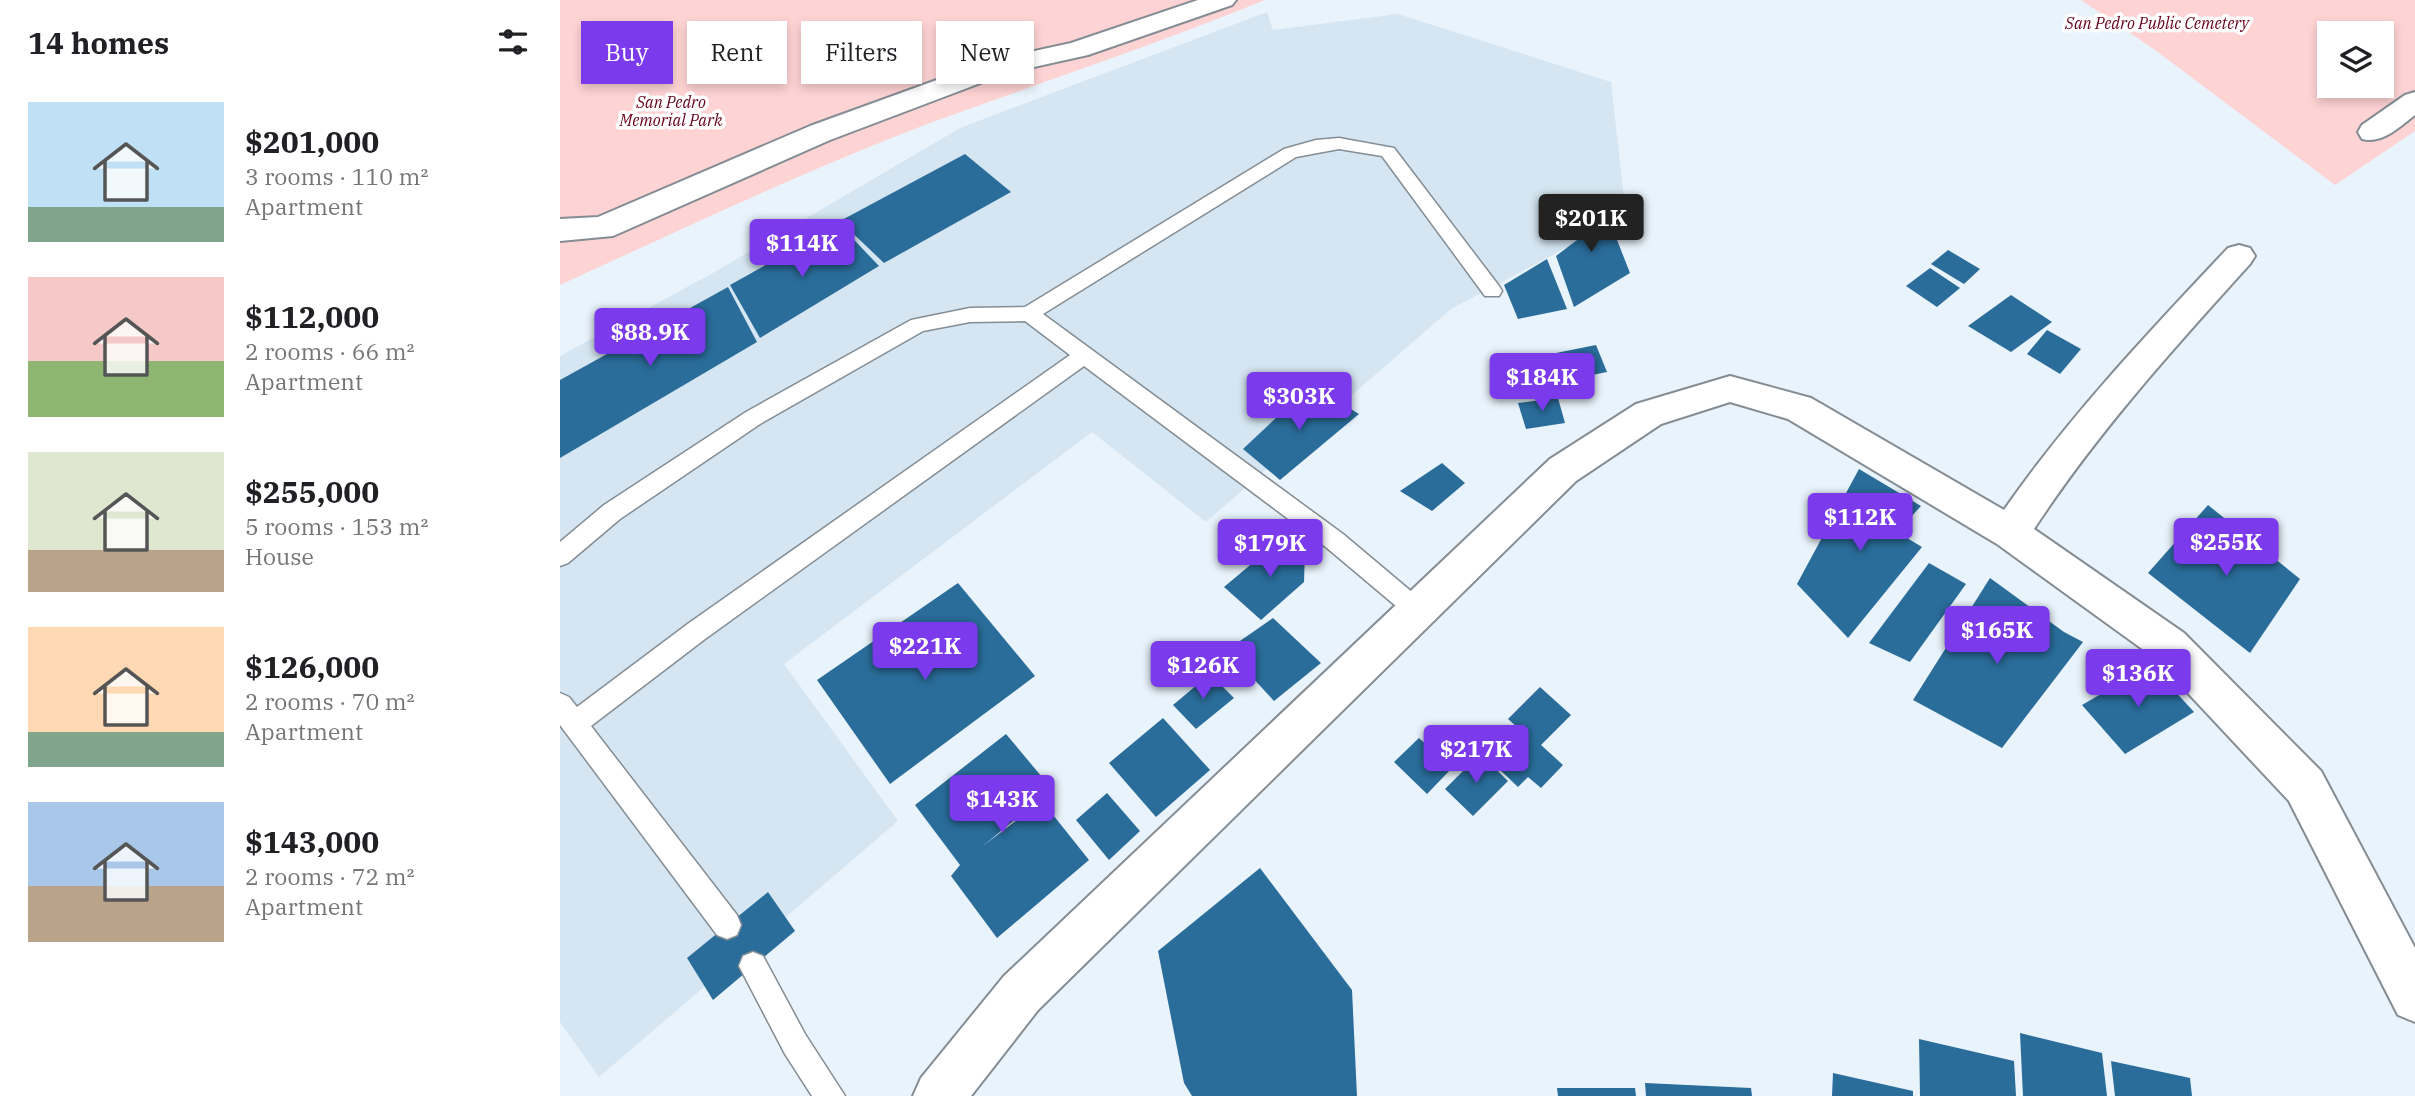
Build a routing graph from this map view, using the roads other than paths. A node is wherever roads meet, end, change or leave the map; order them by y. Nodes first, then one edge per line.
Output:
1 (1223, 0) edge
2 (2415, 101) edge
3 (2371, 132) dead end
4 (560, 230) edge
5 (2239, 256) dead end
6 (1492, 291) dead end
7 (1028, 314) junction
8 (1083, 356) junction
9 (2010, 533) junction
10 (560, 556) edge
11 (1417, 610) junction
12 (568, 714) edge
13 (727, 925) dead end
14 (753, 966) dead end
15 (2415, 998) edge
16 (830, 1096) edge
17 (939, 1096) edge

1 - 4 street
2 - 3 street
5 - 9 street
6 - 7 lane
7 - 8 lane
7 - 10 lane
8 - 11 lane
8 - 12 lane
9 - 11 street
9 - 15 street
11 - 17 street
12 - 13 lane
14 - 16 lane

